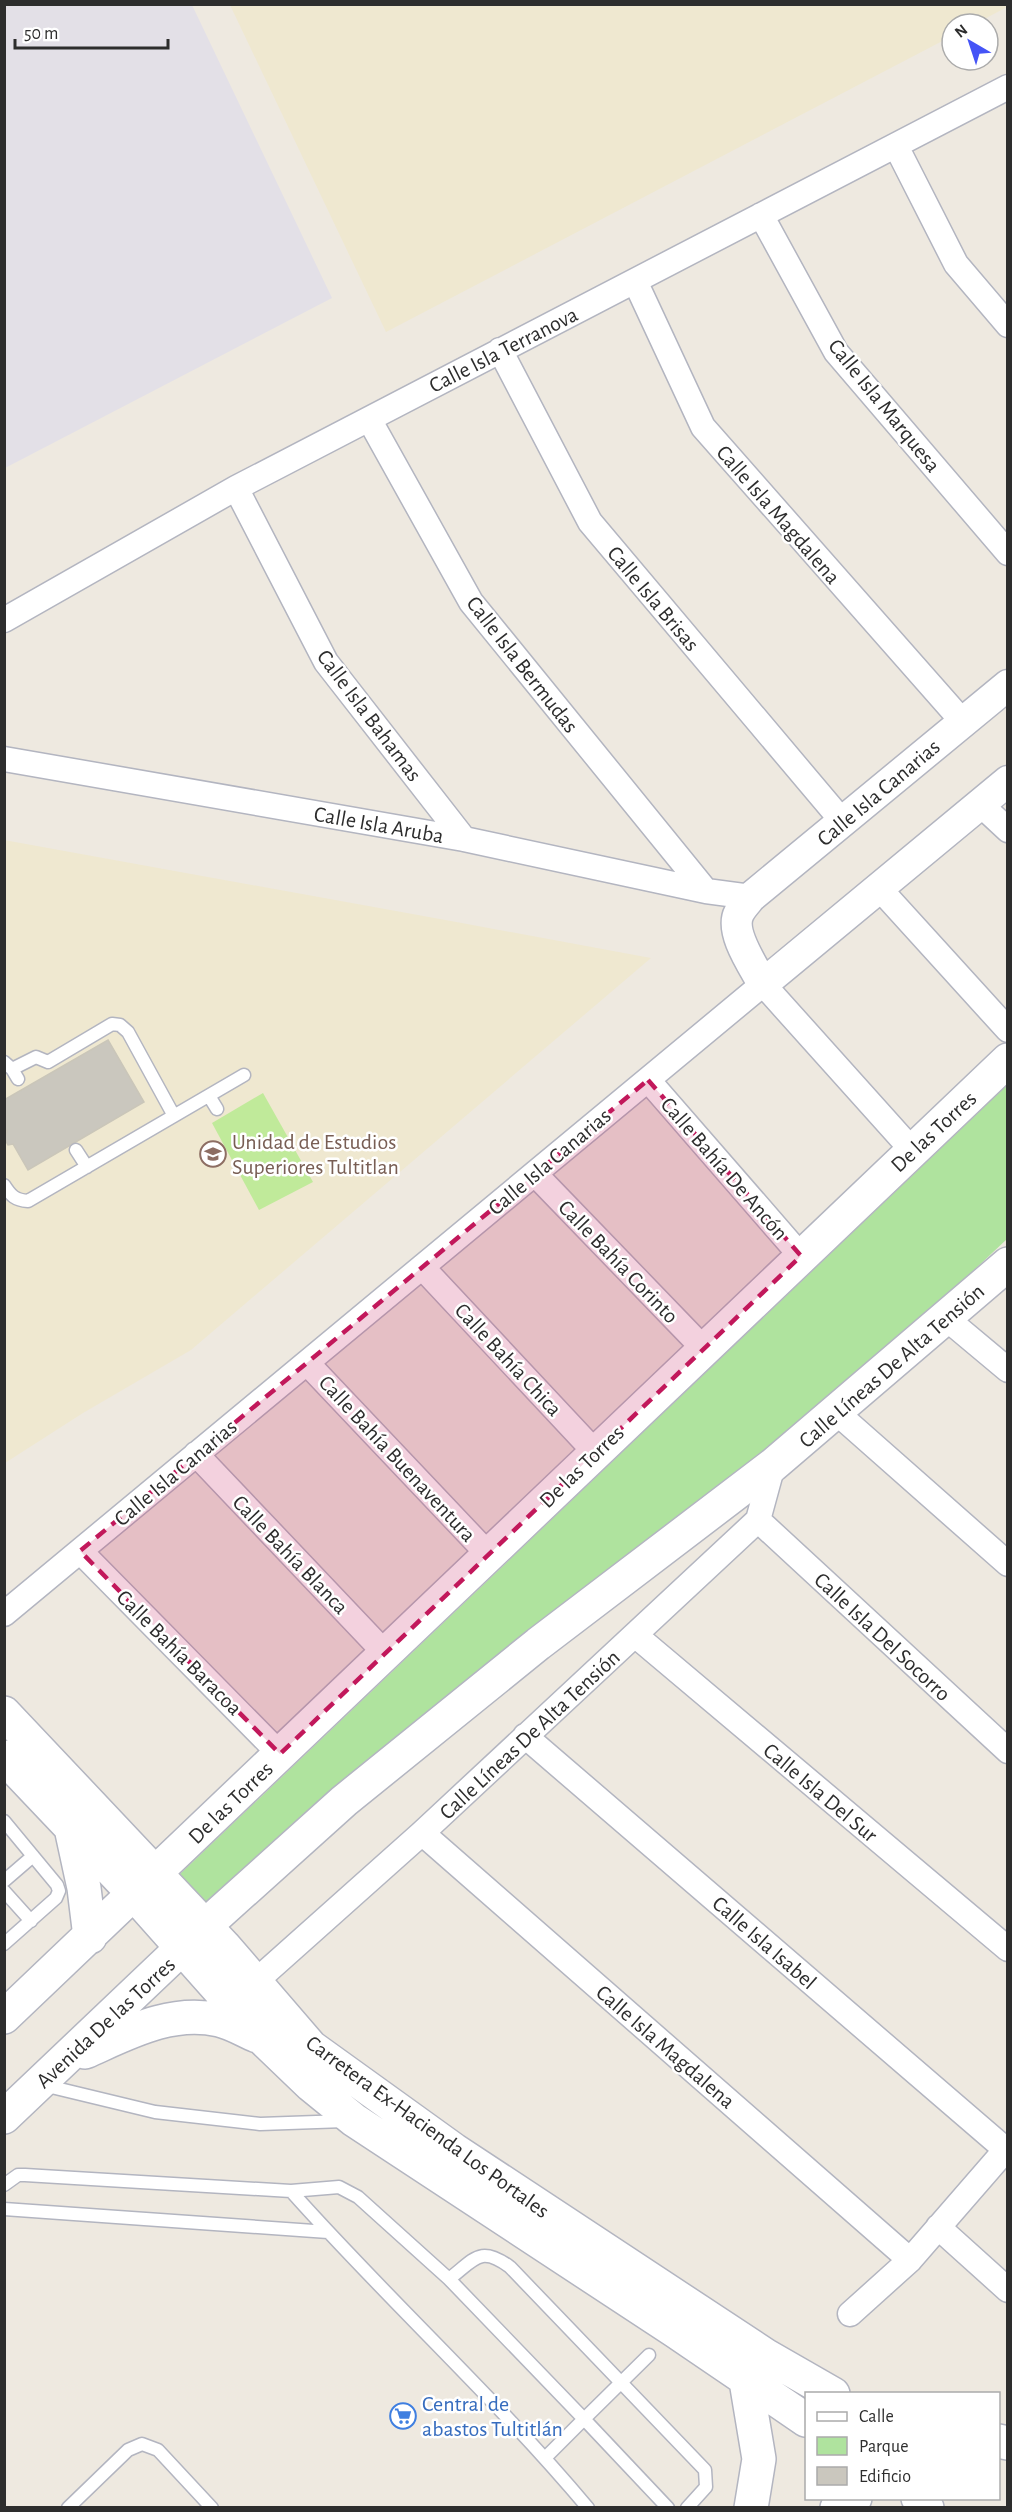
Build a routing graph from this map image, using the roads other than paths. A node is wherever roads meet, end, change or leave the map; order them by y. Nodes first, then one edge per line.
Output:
1 (1008, 87) edge
2 (896, 146) junction
3 (761, 215) junction
4 (635, 281) junction
5 (1008, 325) edge
6 (500, 351) junction
7 (369, 419) junction
8 (236, 488) junction
9 (1008, 553) edge
10 (4, 620) edge
11 (1008, 685) edge
12 (963, 722) junction
13 (4, 759) edge
14 (1008, 781) edge
15 (980, 804) junction
16 (843, 822) junction
17 (1008, 830) edge
18 (464, 839) junction
19 (879, 888) junction
20 (706, 891) junction
21 (751, 897) junction
22 (763, 984) junction
23 (1008, 1030) edge
24 (1008, 1060) edge
25 (12, 1070) edge
26 (244, 1075) dead end
27 (648, 1080) junction
28 (209, 1096) junction
29 (217, 1109) dead end
30 (174, 1116) junction
31 (76, 1150) dead end
32 (912, 1150) junction
33 (87, 1167) junction
34 (535, 1174) junction
35 (4, 1185) edge
36 (801, 1256) junction
37 (422, 1267) junction
38 (1006, 1268) edge
39 (947, 1318) junction
40 (704, 1348) junction
41 (307, 1363) junction
42 (1008, 1370) edge
43 (837, 1413) junction
44 (595, 1452) junction
45 (196, 1454) junction
46 (773, 1465) junction
47 (758, 1520) junction
48 (80, 1551) junction
49 (488, 1554) junction
50 (1008, 1564) edge
51 (4, 1614) edge
52 (635, 1635) junction
53 (385, 1653) junction
54 (4, 1713) edge
55 (525, 1736) junction
56 (1008, 1751) edge
57 (280, 1754) junction
58 (4, 1757) edge
59 (4, 1821) edge
60 (70, 1827) junction
61 (422, 1833) junction
62 (33, 1856) junction
63 (4, 1881) edge
64 (145, 1884) junction
65 (4, 1891) edge
66 (31, 1921) junction
67 (90, 1936) junction
68 (194, 1937) junction
69 (4, 1944) edge
70 (1008, 1949) edge
71 (255, 1982) junction
72 (4, 2018) edge
73 (262, 2038) junction
74 (50, 2073) junction
75 (4, 2116) edge
76 (354, 2120) junction
77 (1006, 2148) edge
78 (445, 2163) junction
79 (4, 2185) edge
80 (291, 2191) junction
81 (4, 2209) edge
82 (938, 2227) junction
83 (328, 2232) junction
84 (910, 2260) junction
85 (449, 2279) junction
86 (1008, 2290) edge
87 (850, 2314) dead end
88 (649, 2355) dead end
89 (765, 2355) junction
90 (746, 2380) junction
91 (623, 2382) junction
92 (830, 2392) edge
93 (584, 2419) junction
94 (805, 2419) edge
95 (546, 2457) junction
96 (853, 2500) edge
97 (68, 2508) edge
98 (212, 2508) edge
99 (588, 2508) edge
100 (668, 2508) edge
101 (687, 2508) edge
102 (752, 2508) edge
103 (837, 2508) edge

1 - 2 street, Calle Isla Terranova
2 - 3 street, Calle Isla Terranova
2 - 5 street
3 - 4 street, Calle Isla Terranova
3 - 9 street, Calle Isla Marquesa
4 - 6 street, Calle Isla Terranova
4 - 12 street, Calle Isla Magdalena
6 - 7 street, Calle Isla Terranova
6 - 16 street, Calle Isla Brisas
7 - 8 street, Calle Isla Terranova
7 - 20 street, Calle Isla Bermudas
8 - 10 street, Calle Isla Terranova
8 - 18 street, Calle Isla Bahamas
11 - 12 street, Calle Isla Canarias
12 - 16 street, Calle Isla Canarias
13 - 18 street, Calle Isla Aruba
14 - 15 street
15 - 17 street
15 - 19 street
16 - 21 street, Calle Isla Canarias
18 - 20 street, Calle Isla Aruba
19 - 22 street
19 - 23 street
20 - 21 street, Calle Isla Aruba
21 - 22 street, Calle Isla Canarias
22 - 27 street, Calle Isla Canarias
22 - 32 street
24 - 32 main road, De las Torres
25 - 30 lane
26 - 28 lane
27 - 34 street, Calle Isla Canarias
27 - 36 street, Calle Bahía De Ancón
28 - 29 lane
28 - 30 lane
30 - 33 lane
31 - 33 lane
32 - 36 main road, De las Torres
33 - 35 lane
34 - 37 street, Calle Isla Canarias
34 - 40 street, Calle Bahía Corinto
36 - 40 main road, De las Torres
37 - 41 street, Calle Isla Canarias
37 - 44 street, Calle Bahía Chica
38 - 39 main road, Calle Líneas De Alta Tensión
39 - 42 street
39 - 43 main road, Calle Líneas De Alta Tensión
40 - 44 main road, De las Torres
41 - 45 street, Calle Isla Canarias
41 - 49 street, Calle Bahía Buenaventura
43 - 46 main road, Calle Líneas De Alta Tensión
43 - 50 street
44 - 49 main road, De las Torres
45 - 48 street, Calle Isla Canarias
45 - 53 street, Calle Bahía Blanca
46 - 47 street
46 - 68 main road, Calle Líneas De Alta Tensión
47 - 52 street, Calle Líneas De Alta Tensión
47 - 56 street, Calle Isla Del Socorro
48 - 51 street, Calle Isla Canarias
48 - 57 street, Calle Bahía Baracoa
49 - 53 main road, De las Torres
52 - 55 street, Calle Líneas De Alta Tensión
52 - 70 street, Calle Isla Del Sur
53 - 57 main road, De las Torres
54 - 64 main road, Carretera Ex-Hacienda Los Portales
55 - 61 street, Calle Líneas De Alta Tensión
55 - 77 street, Calle Isla Isabel
57 - 64 main road, De las Torres
58 - 60 main road, Carretera Ex-Hacienda Los Portales
59 - 62 lane
60 - 64 main road, Carretera Ex-Hacienda Los Portales
60 - 67 main road
61 - 71 street, Calle Líneas De Alta Tensión
61 - 84 street, Calle Isla Magdalena
62 - 63 lane
62 - 66 lane
64 - 67 main road
64 - 68 main road, Carretera Ex-Hacienda Los Portales
65 - 66 lane
66 - 69 lane
67 - 72 main road
68 - 71 main road, Carretera Ex-Hacienda Los Portales
68 - 73 main road, Carretera Ex-Hacienda Los Portales
68 - 74 main road, Avenida De las Torres
71 - 78 main road, Carretera Ex-Hacienda Los Portales
73 - 74 main road
73 - 76 main road, Carretera Ex-Hacienda Los Portales
74 - 75 main road, Avenida De las Torres
74 - 76 lane
76 - 78 main road, Carretera Ex-Hacienda Los Portales
77 - 82 street
78 - 89 main road, Carretera Ex-Hacienda Los Portales
78 - 90 main road, Carretera Ex-Hacienda Los Portales
79 - 80 lane
80 - 83 lane
80 - 85 lane
81 - 83 lane
82 - 84 street
82 - 86 street
83 - 95 lane
84 - 87 street
85 - 91 lane
85 - 93 lane
88 - 91 lane
89 - 90 main road
89 - 92 main road, Carretera Ex-Hacienda Los Portales
90 - 94 main road, Carretera Ex-Hacienda Los Portales
90 - 102 main road
91 - 93 lane
91 - 101 lane
93 - 95 lane
93 - 100 lane
95 - 99 lane
96 - 103 main road
97 - 98 lane

